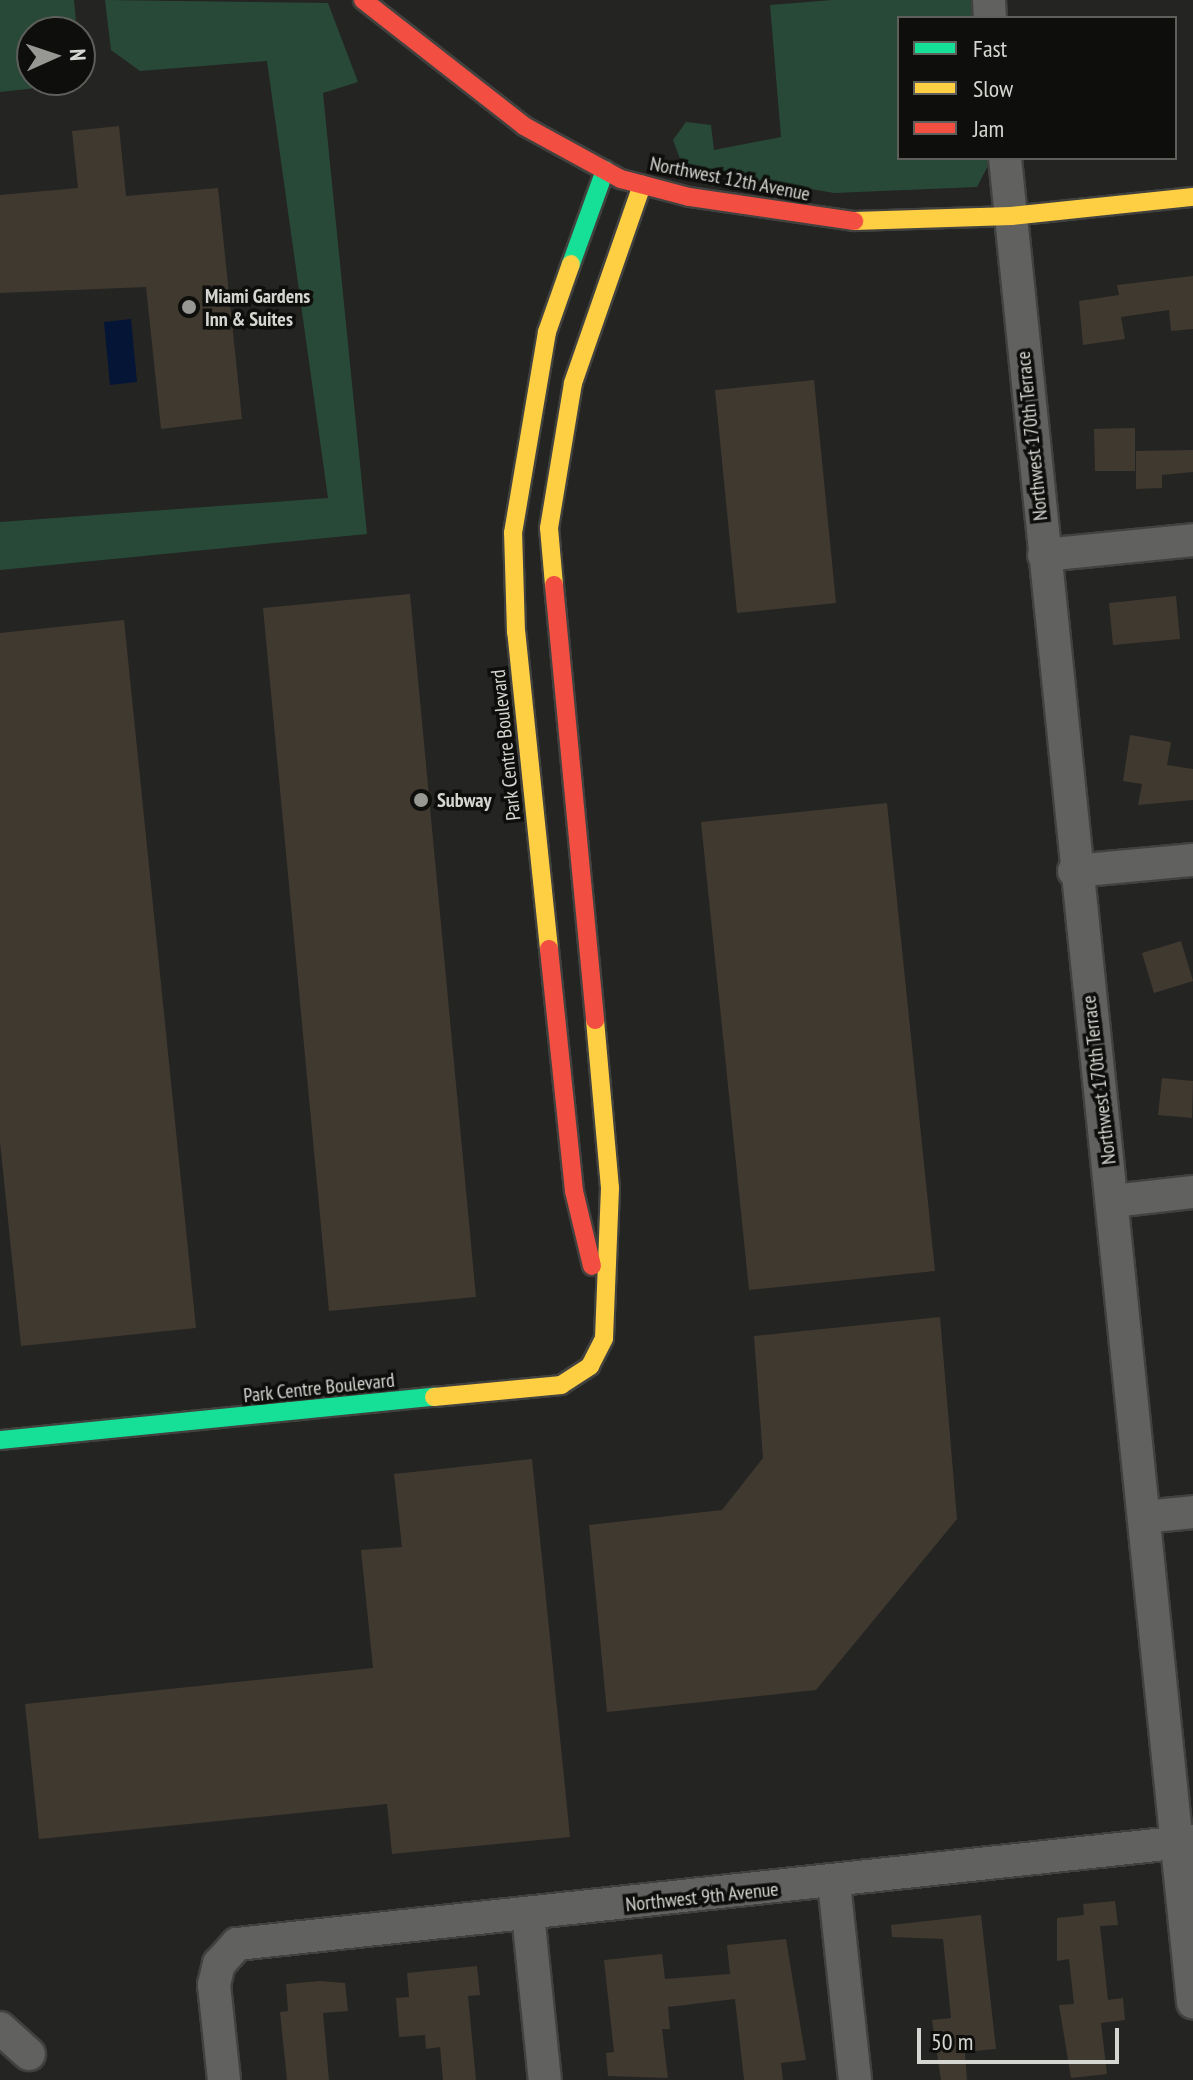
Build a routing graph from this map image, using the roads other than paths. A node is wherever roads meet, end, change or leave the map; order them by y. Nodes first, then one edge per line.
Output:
1 (363, 0) edge
2 (1005, 160) edge
3 (605, 170) junction
4 (642, 185) junction
5 (1193, 197) edge
6 (1011, 216) junction
7 (549, 528) junction
8 (513, 533) junction
9 (1193, 540) edge
10 (1044, 555) junction
11 (569, 771) junction
12 (531, 776) junction
13 (1193, 860) edge
14 (1074, 871) junction
15 (610, 1188) junction
16 (574, 1191) junction
17 (1193, 1192) edge
18 (1113, 1201) junction
19 (606, 1322) junction
20 (0, 1440) edge
21 (1193, 1512) edge
22 (1144, 1517) junction
23 (1185, 1842) edge
24 (834, 1883) junction
25 (528, 1914) junction
26 (1193, 2002) edge
27 (0, 2028) edge
28 (29, 2054) dead end
29 (224, 2080) edge
30 (545, 2080) edge
31 (855, 2080) edge

1 - 3 street, Northwest 12th Avenue
2 - 6 street, Northwest 170th Terrace
3 - 4 street, Northwest 12th Avenue
3 - 8 street, Park Centre Boulevard
4 - 6 street, Northwest 12th Avenue
4 - 7 street, Park Centre Boulevard
5 - 6 street, Northwest 12th Avenue
6 - 10 street, Northwest 170th Terrace
7 - 8 street
7 - 11 street, Park Centre Boulevard
8 - 12 street, Park Centre Boulevard
9 - 10 street
10 - 14 street, Northwest 170th Terrace
11 - 12 street
11 - 15 street, Park Centre Boulevard
12 - 16 street, Park Centre Boulevard
13 - 14 street
14 - 18 street, Northwest 170th Terrace
15 - 16 street
15 - 19 street, Park Centre Boulevard
16 - 19 street, Park Centre Boulevard
17 - 18 street
18 - 22 street, Northwest 170th Terrace
19 - 20 street, Park Centre Boulevard
21 - 22 street
22 - 23 street, Northwest 170th Terrace
23 - 24 street, Northwest 9th Avenue
23 - 26 street, Northwest 170th Terrace
24 - 25 street, Northwest 9th Avenue
24 - 31 street
25 - 29 street, Northwest 9th Avenue
25 - 30 street
27 - 28 street

